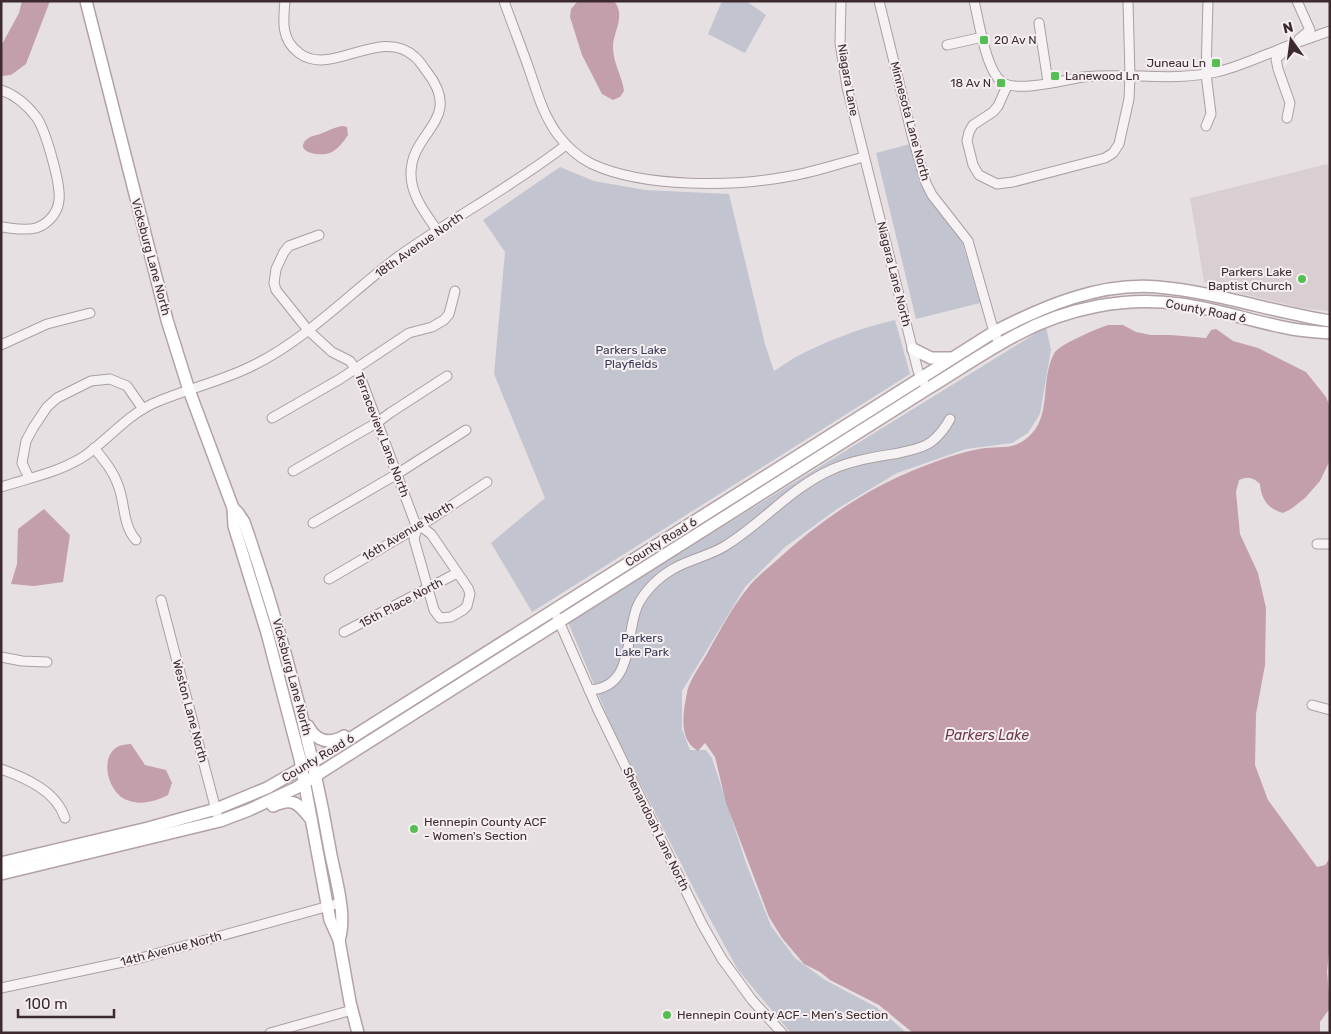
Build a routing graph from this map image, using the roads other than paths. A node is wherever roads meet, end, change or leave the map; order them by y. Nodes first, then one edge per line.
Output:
1 (86, 1) edge
2 (285, 1) edge
3 (504, 1) edge
4 (842, 1) edge
5 (879, 1) edge
6 (974, 1) edge
7 (1128, 1) edge
8 (1208, 1) edge
9 (1298, 1) edge
10 (1039, 23) dead end
11 (1330, 32) edge
12 (983, 37) junction
13 (1293, 44) junction
14 (947, 46) dead end
15 (1206, 74) junction
16 (1130, 76) junction
17 (1048, 82) junction
18 (1007, 86) junction
19 (1, 90) edge
20 (1287, 118) dead end
21 (1206, 126) dead end
22 (566, 145) junction
23 (864, 158) junction
24 (1, 227) edge
25 (437, 230) junction
26 (319, 235) dead end
27 (455, 291) dead end
28 (90, 313) dead end
29 (1330, 321) edge
30 (308, 330) junction
31 (994, 332) junction
32 (1330, 333) edge
33 (1, 345) edge
34 (1000, 345) junction
35 (913, 349) junction
36 (952, 358) junction
37 (356, 368) junction
38 (447, 376) dead end
39 (921, 377) junction
40 (189, 390) junction
41 (927, 390) junction
42 (143, 409) junction
43 (272, 418) dead end
44 (950, 419) dead end
45 (378, 422) junction
46 (466, 430) dead end
47 (94, 448) junction
48 (293, 471) dead end
49 (398, 474) junction
50 (29, 478) junction
51 (486, 482) dead end
52 (1, 487) edge
53 (233, 508) junction
54 (312, 523) dead end
55 (417, 528) junction
56 (136, 540) dead end
57 (1317, 544) dead end
58 (1330, 544) edge
59 (457, 573) junction
60 (329, 579) dead end
61 (428, 589) junction
62 (161, 600) dead end
63 (554, 610) junction
64 (559, 622) junction
65 (344, 632) dead end
66 (1, 657) edge
67 (47, 662) dead end
68 (589, 690) junction
69 (1312, 705) dead end
70 (398, 708) junction
71 (301, 709) junction
72 (1330, 710) edge
73 (313, 761) junction
74 (302, 768) junction
75 (1, 769) edge
76 (316, 776) junction
77 (304, 783) junction
78 (216, 809) junction
79 (65, 818) dead end
80 (312, 820) junction
81 (222, 821) junction
82 (1, 863) edge
83 (1, 874) edge
84 (340, 903) junction
85 (328, 906) junction
86 (339, 940) junction
87 (1, 988) edge
88 (352, 1010) junction
89 (297, 1029) edge
90 (270, 1033) edge
91 (358, 1033) edge
92 (782, 1033) edge

1 - 40 main road, Vicksburg Lane North
2 - 25 street
3 - 22 street
4 - 23 street, Niagara Lane
5 - 31 street, Minnesota Lane North
6 - 12 street
7 - 16 street
8 - 15 street
9 - 13 street
10 - 17 street
11 - 13 street
12 - 14 street
12 - 18 street
13 - 15 street
13 - 20 street
15 - 16 street
15 - 21 street
16 - 17 street
16 - 18 street
17 - 18 street
19 - 24 street
22 - 23 street
22 - 25 street, 18th Avenue North
23 - 35 street, Niagara Lane North
25 - 30 street, 18th Avenue North
26 - 30 street, Terraceview Lane North
27 - 37 street
28 - 33 street
29 - 31 main road, County Road 6
30 - 37 street, Terraceview Lane North
30 - 40 street, 18th Avenue North
31 - 34 street, Minnesota Lane North
31 - 36 main road, County Road 6
32 - 34 main road, County Road 6
34 - 41 main road, County Road 6
35 - 36 main road
35 - 39 street, Niagara Lane North
36 - 39 main road, County Road 6
37 - 43 street
37 - 45 street, Terraceview Lane North
38 - 45 street
39 - 41 street, Niagara Lane North
39 - 63 main road, County Road 6
40 - 42 street, 18th Avenue North
40 - 53 main road, Vicksburg Lane North
41 - 64 main road, County Road 6
42 - 47 street, 18th Avenue North
42 - 50 street
44 - 68 street
45 - 48 street
45 - 49 street, Terraceview Lane North
46 - 49 street
47 - 50 street, 18th Avenue North
47 - 56 street
49 - 54 street
49 - 55 street, Terraceview Lane North
50 - 52 street, 18th Avenue North
51 - 55 street, 16th Avenue North
53 - 71 main road, Vicksburg Lane North
53 - 74 main road, Vicksburg Lane North
55 - 59 street
55 - 60 street, 16th Avenue North
55 - 61 street, Terraceview Lane North
57 - 58 street
59 - 61 street, 15th Place North
59 - 61 street
61 - 65 street, 15th Place North
62 - 78 street, Weston Lane North
63 - 64 street, Shenandoah Lane North
63 - 70 main road, County Road 6
64 - 68 street, Shenandoah Lane North
64 - 76 main road, County Road 6
66 - 67 street
68 - 92 street, Shenandoah Lane North
69 - 72 street
70 - 71 main road
70 - 73 main road, County Road 6
71 - 73 main road, Vicksburg Lane North
73 - 74 main road, County Road 6
73 - 76 main road, Vicksburg Lane North
74 - 77 main road, Vicksburg Lane North
74 - 78 main road, County Road 6
75 - 79 street
76 - 77 main road, County Road 6
76 - 84 main road, Vicksburg Lane North
77 - 80 main road, Vicksburg Lane North
77 - 81 main road, County Road 6
78 - 81 street, Weston Lane North
78 - 82 main road, County Road 6
80 - 81 main road
80 - 85 main road, Vicksburg Lane North
81 - 83 main road, County Road 6
84 - 85 street, 14th Avenue North
84 - 86 main road, Vicksburg Lane North
85 - 86 main road, Vicksburg Lane North
85 - 87 street, 14th Avenue North
86 - 88 main road, Vicksburg Lane North
88 - 89 street
88 - 91 main road, Vicksburg Lane North
89 - 90 street

